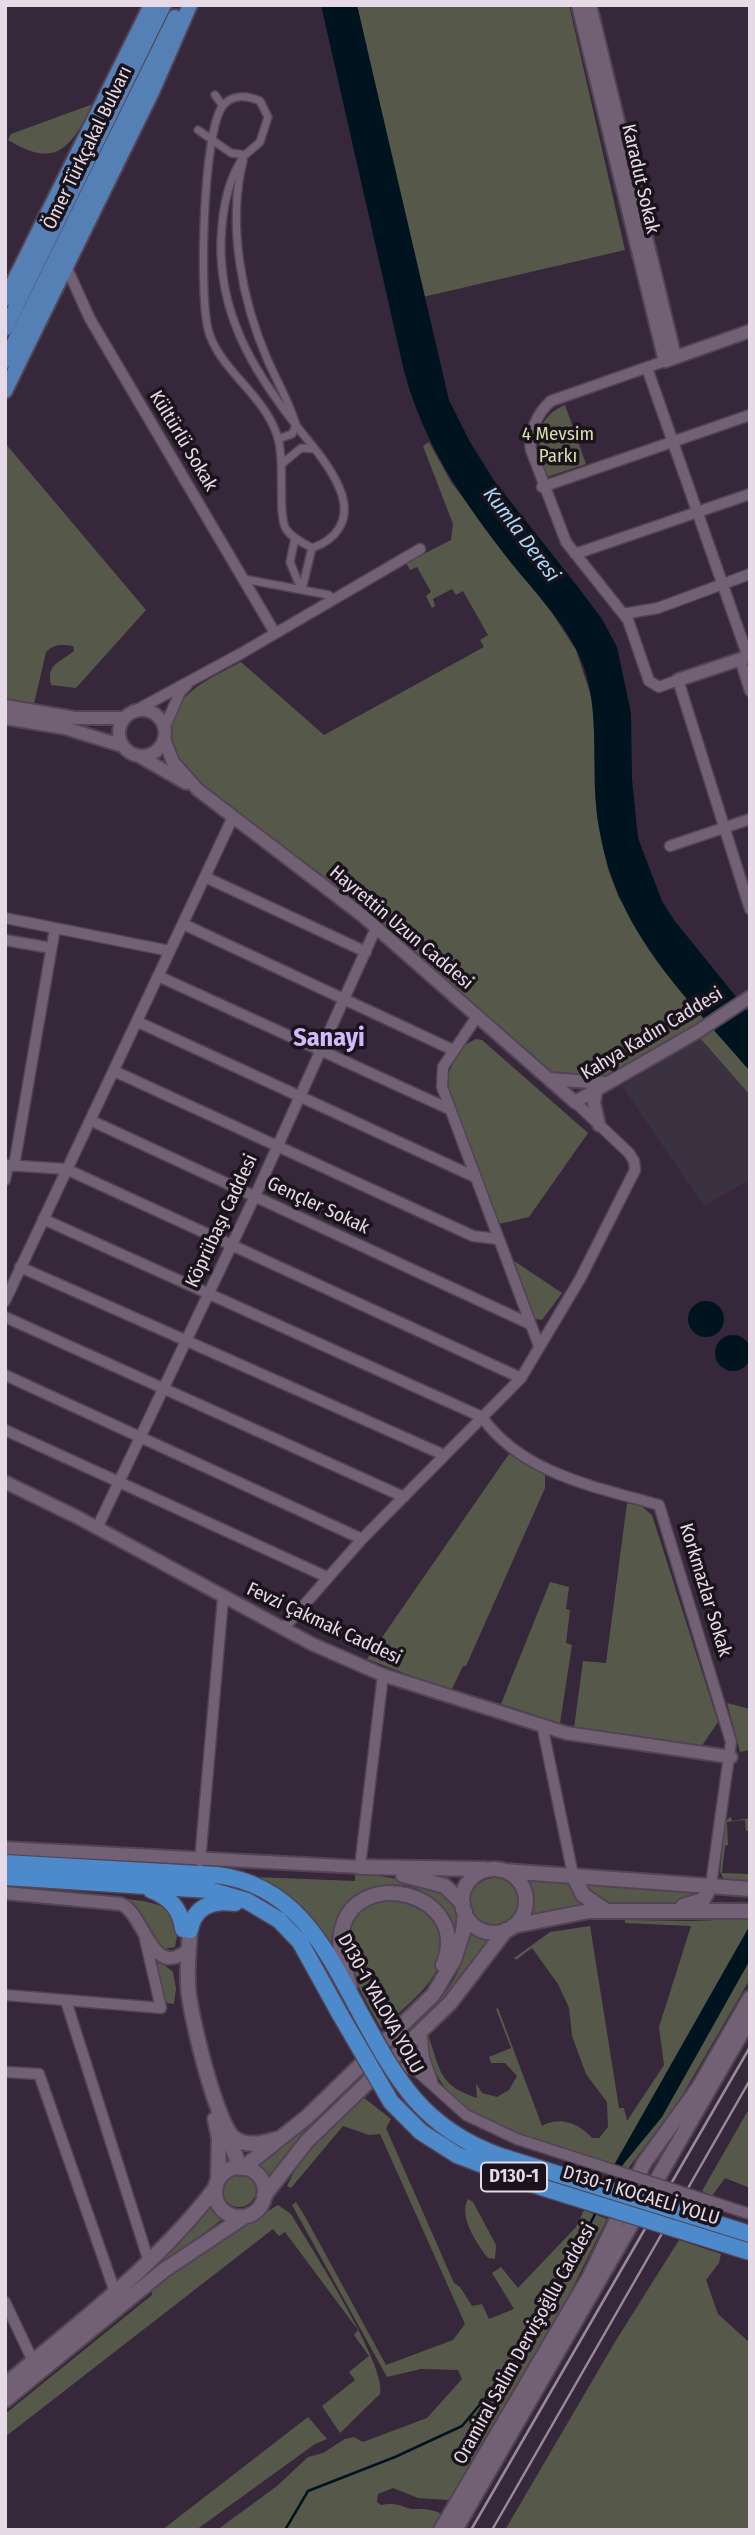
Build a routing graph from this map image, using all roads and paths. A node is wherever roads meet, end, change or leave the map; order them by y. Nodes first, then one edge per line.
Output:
1 (164, 5) edge
2 (180, 5) edge
3 (190, 5) edge
4 (578, 5) edge
5 (590, 5) edge
6 (148, 8) edge
7 (215, 95) dead end
8 (223, 106) junction
9 (198, 130) dead end
10 (214, 138) junction
11 (245, 156) junction
12 (65, 265) junction
13 (17, 304) edge
14 (5, 329) edge
15 (750, 331) edge
16 (670, 359) junction
17 (5, 361) edge
18 (646, 368) junction
19 (5, 391) edge
20 (750, 415) edge
21 (296, 425) junction
22 (278, 439) junction
23 (673, 443) junction
24 (315, 449) junction
25 (283, 463) junction
26 (542, 487) junction
27 (750, 494) edge
28 (696, 514) junction
29 (295, 538) junction
30 (312, 548) junction
31 (420, 549) dead end
32 (575, 554) junction
33 (750, 574) edge
34 (244, 579) junction
35 (721, 584) junction
36 (302, 589) junction
37 (332, 599) junction
38 (624, 614) junction
39 (275, 633) junction
40 (746, 657) edge
41 (192, 679) junction
42 (678, 680) junction
43 (750, 691) edge
44 (5, 706) edge
45 (128, 715) junction
46 (5, 718) edge
47 (164, 734) junction
48 (123, 746) junction
49 (139, 756) junction
50 (198, 790) junction
51 (233, 817) junction
52 (750, 819) edge
53 (724, 828) junction
54 (670, 846) dead end
55 (205, 877) junction
56 (750, 909) edge
57 (5, 918) edge
58 (183, 924) junction
59 (55, 928) junction
60 (376, 928) junction
61 (5, 940) edge
62 (51, 948) junction
63 (170, 951) junction
64 (366, 952) junction
65 (159, 976) junction
66 (750, 997) edge
67 (344, 1000) junction
68 (476, 1018) junction
69 (138, 1022) junction
70 (321, 1049) junction
71 (453, 1050) junction
72 (114, 1071) junction
73 (547, 1079) junction
74 (608, 1083) junction
75 (596, 1090) junction
76 (299, 1097) junction
77 (575, 1102) junction
78 (449, 1109) junction
79 (92, 1121) junction
80 (599, 1125) junction
81 (277, 1145) junction
82 (9, 1165) edge
83 (66, 1169) junction
84 (475, 1177) junction
85 (5, 1180) edge
86 (255, 1196) junction
87 (43, 1219) junction
88 (498, 1239) junction
89 (231, 1245) junction
90 (20, 1267) junction
91 (209, 1292) junction
92 (5, 1301) edge
93 (5, 1317) edge
94 (530, 1324) junction
95 (186, 1341) junction
96 (539, 1346) junction
97 (5, 1375) edge
98 (521, 1378) junction
99 (163, 1388) junction
100 (482, 1418) junction
101 (5, 1430) edge
102 (140, 1438) junction
103 (444, 1455) junction
104 (5, 1482) edge
105 (118, 1482) junction
106 (404, 1496) junction
107 (97, 1528) junction
108 (362, 1539) junction
109 (327, 1577) junction
110 (223, 1598) junction
111 (283, 1629) junction
112 (383, 1675) junction
113 (542, 1725) junction
114 (731, 1757) junction
115 (5, 1848) edge
116 (200, 1861) junction
117 (5, 1863) edge
118 (360, 1867) junction
119 (490, 1869) junction
120 (505, 1871) junction
121 (573, 1875) junction
122 (5, 1877) edge
123 (711, 1885) junction
124 (142, 1887) junction
125 (750, 1889) edge
126 (5, 1893) edge
127 (464, 1908) junction
128 (266, 1911) junction
129 (607, 1911) junction
130 (750, 1911) edge
131 (647, 1912) junction
132 (510, 1928) junction
133 (187, 1930) junction
134 (144, 1936) junction
135 (186, 1952) junction
136 (5, 1995) edge
137 (750, 1998) edge
138 (66, 2001) junction
139 (357, 2007) junction
140 (414, 2013) junction
141 (750, 2018) edge
142 (421, 2031) junction
143 (5, 2072) edge
144 (371, 2076) junction
145 (432, 2081) junction
146 (224, 2127) junction
147 (284, 2136) junction
148 (242, 2168) junction
149 (217, 2183) junction
150 (264, 2196) junction
151 (750, 2214) edge
152 (244, 2217) junction
153 (750, 2234) edge
154 (750, 2252) edge
155 (149, 2262) junction
156 (115, 2292) junction
157 (5, 2302) edge
158 (33, 2361) junction
159 (5, 2385) edge
160 (5, 2400) edge
161 (441, 2530) edge
162 (455, 2530) edge

1 - 13 main road
2 - 13 main road, Ömer Türkçakal Bulvarı
3 - 12 main road
4 - 16 street, Karadut Sokak
5 - 16 street, Karadut Sokak
6 - 13 main road
7 - 8 street
8 - 10 street
8 - 11 street
9 - 10 street
10 - 11 street
10 - 22 street
11 - 21 street
11 - 21 street
12 - 19 main road
12 - 34 street, Kültürlü Sokak
13 - 14 main road
13 - 17 main road
15 - 16 street
16 - 18 street
18 - 23 street
18 - 26 street
20 - 23 street
21 - 22 street
21 - 24 street
22 - 25 street
23 - 26 street
23 - 28 street
24 - 25 street
24 - 30 street
25 - 29 street
26 - 32 street
27 - 28 street
28 - 32 street
28 - 35 street
29 - 30 street
29 - 36 street
30 - 36 street
31 - 37 street
32 - 38 street
33 - 35 street
34 - 36 street
34 - 39 street, Kültürlü Sokak
35 - 38 street
35 - 40 street
36 - 37 street
37 - 39 street
38 - 42 street
39 - 41 street
40 - 42 street
40 - 43 street
41 - 45 street
41 - 47 street
42 - 53 street
44 - 45 street
45 - 47 street
45 - 48 street
46 - 48 street
47 - 49 street
47 - 50 street
48 - 49 street
49 - 50 street
50 - 51 street, Hayrettin Uzun Caddesi
51 - 55 street
51 - 60 street, Hayrettin Uzun Caddesi
52 - 53 street
53 - 54 street
53 - 56 street
55 - 58 street
55 - 64 street
57 - 59 street
58 - 63 street
58 - 67 street
59 - 62 street
59 - 63 street
60 - 64 street, Köprübaşı Caddesi
60 - 68 street, Hayrettin Uzun Caddesi
61 - 62 street
62 - 82 street
63 - 65 street
64 - 67 street, Köprübaşı Caddesi
65 - 69 street
65 - 70 street
66 - 74 street, Kahya Kadın Caddesi
67 - 70 street, Köprübaşı Caddesi
67 - 71 street
68 - 71 street
68 - 73 street, Hayrettin Uzun Caddesi
69 - 72 street
69 - 76 street
70 - 76 street, Köprübaşı Caddesi
70 - 78 street
71 - 78 street
72 - 79 street
72 - 81 street
73 - 74 street
73 - 77 street, Hayrettin Uzun Caddesi
74 - 75 street, Kahya Kadın Caddesi
75 - 77 street, Kahya Kadın Caddesi
75 - 80 street
76 - 81 street, Köprübaşı Caddesi
76 - 84 street
77 - 80 street
78 - 84 street
79 - 83 street
79 - 86 street, Gençler Sokak
80 - 96 street
81 - 86 street, Köprübaşı Caddesi
81 - 88 street
82 - 83 street
82 - 85 street
83 - 87 street
83 - 89 street
84 - 88 street
86 - 89 street, Köprübaşı Caddesi
86 - 94 street, Gençler Sokak
87 - 90 street
87 - 91 street
88 - 94 street
89 - 91 street, Köprübaşı Caddesi
89 - 98 street
90 - 92 street
90 - 95 street
91 - 95 street, Köprübaşı Caddesi
91 - 100 street
93 - 99 street
94 - 96 street
95 - 99 street, Köprübaşı Caddesi
95 - 103 street
96 - 98 street
97 - 102 street
98 - 100 street
99 - 102 street, Köprübaşı Caddesi
99 - 106 street
100 - 103 street
100 - 114 street, Korkmazlar Sokak
101 - 105 street
102 - 105 street, Köprübaşı Caddesi
102 - 108 street
103 - 106 street
104 - 107 street, Fevzi Çakmak Caddesi
105 - 107 street, Köprübaşı Caddesi
105 - 109 street
106 - 108 street
107 - 110 street, Fevzi Çakmak Caddesi
108 - 109 street
109 - 111 street
110 - 111 street, Fevzi Çakmak Caddesi
110 - 116 street
111 - 112 street, Fevzi Çakmak Caddesi
112 - 113 street, Fevzi Çakmak Caddesi
112 - 118 street
113 - 114 street, Fevzi Çakmak Caddesi
113 - 121 street
114 - 123 street, Korkmazlar Sokak
115 - 116 street
116 - 118 street
117 - 139 highway, D130-1 YALOVA YOLU / D130-1
118 - 119 main road
118 - 127 main road
119 - 120 main road
119 - 127 main road
120 - 121 main road
120 - 132 main road
121 - 123 main road
121 - 129 main road
122 - 124 highway, D130-1
123 - 125 main road
123 - 131 main road
124 - 128 highway, D130-1
124 - 133 highway
126 - 134 street
127 - 132 main road
127 - 140 main road
128 - 133 highway
128 - 154 highway, D130-1 KOCAELİ YOLU / D130-1, bridge
129 - 131 main road
129 - 132 main road
130 - 131 main road
132 - 142 main road
133 - 135 main road
134 - 135 street
134 - 138 street
135 - 146 main road
135 - 149 main road
136 - 138 street
137 - 161 main road, Oramiral Salim Dervişoğllu Caddesi
138 - 155 street
139 - 140 main road
139 - 153 highway, D130-1 YALOVA YOLU / D130-1, bridge
140 - 147 main road
141 - 162 main road, Oramiral Salim Dervişoğllu Caddesi
142 - 144 main road
142 - 145 street
143 - 156 street
144 - 145 street
144 - 150 main road
145 - 151 street, bridge
146 - 147 main road
146 - 148 main road
147 - 148 main road
148 - 149 main road
148 - 150 main road
149 - 152 main road
149 - 155 main road
150 - 152 main road
152 - 160 main road
155 - 156 main road
156 - 158 main road
157 - 158 street
158 - 159 main road

